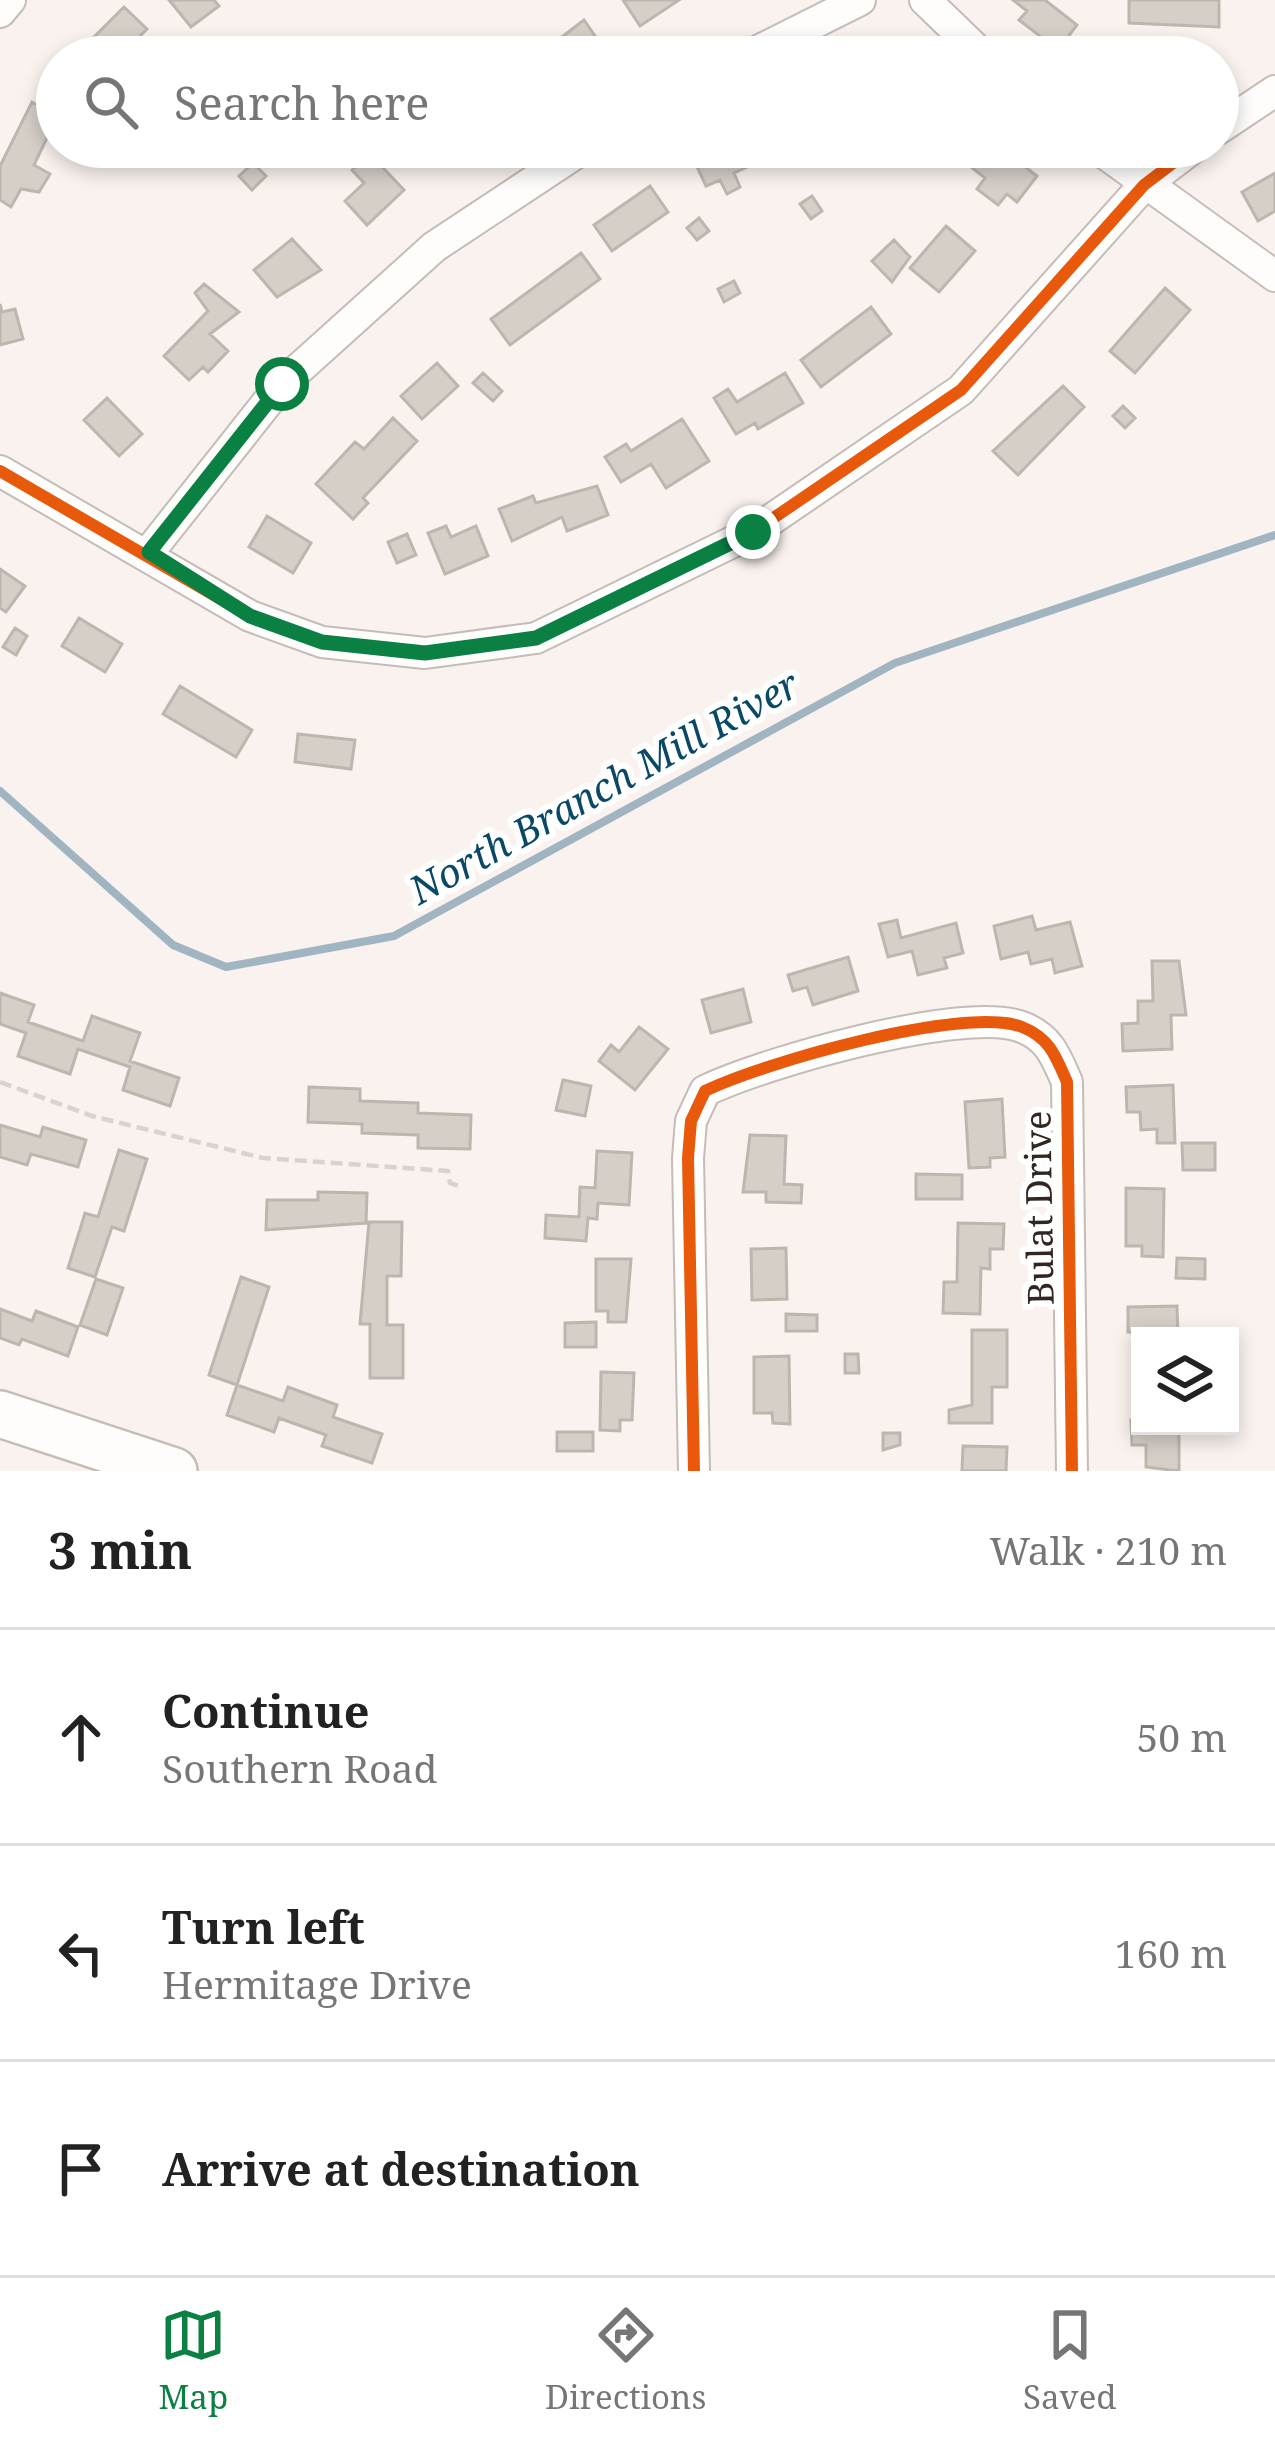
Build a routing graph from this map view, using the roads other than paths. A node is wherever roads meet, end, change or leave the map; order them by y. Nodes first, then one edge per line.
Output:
1 (10, 0) edge
2 (860, 0) edge
3 (925, 0) edge
4 (0, 11) edge
5 (788, 36) edge
6 (962, 36) edge
7 (1275, 91) edge
8 (1239, 115) edge
9 (553, 168) edge
10 (1123, 168) edge
11 (1166, 168) edge
12 (1144, 185) junction
13 (1275, 276) edge
14 (0, 471) edge
15 (149, 552) junction
16 (0, 1414) edge
17 (174, 1471) edge
18 (694, 1471) edge
19 (1072, 1471) edge

1 - 4 street
2 - 5 street
3 - 6 street
7 - 8 street
9 - 15 street
10 - 12 street
11 - 12 street
12 - 13 street
12 - 15 street
14 - 15 street
16 - 17 main road
18 - 19 street, Bulat Drive

